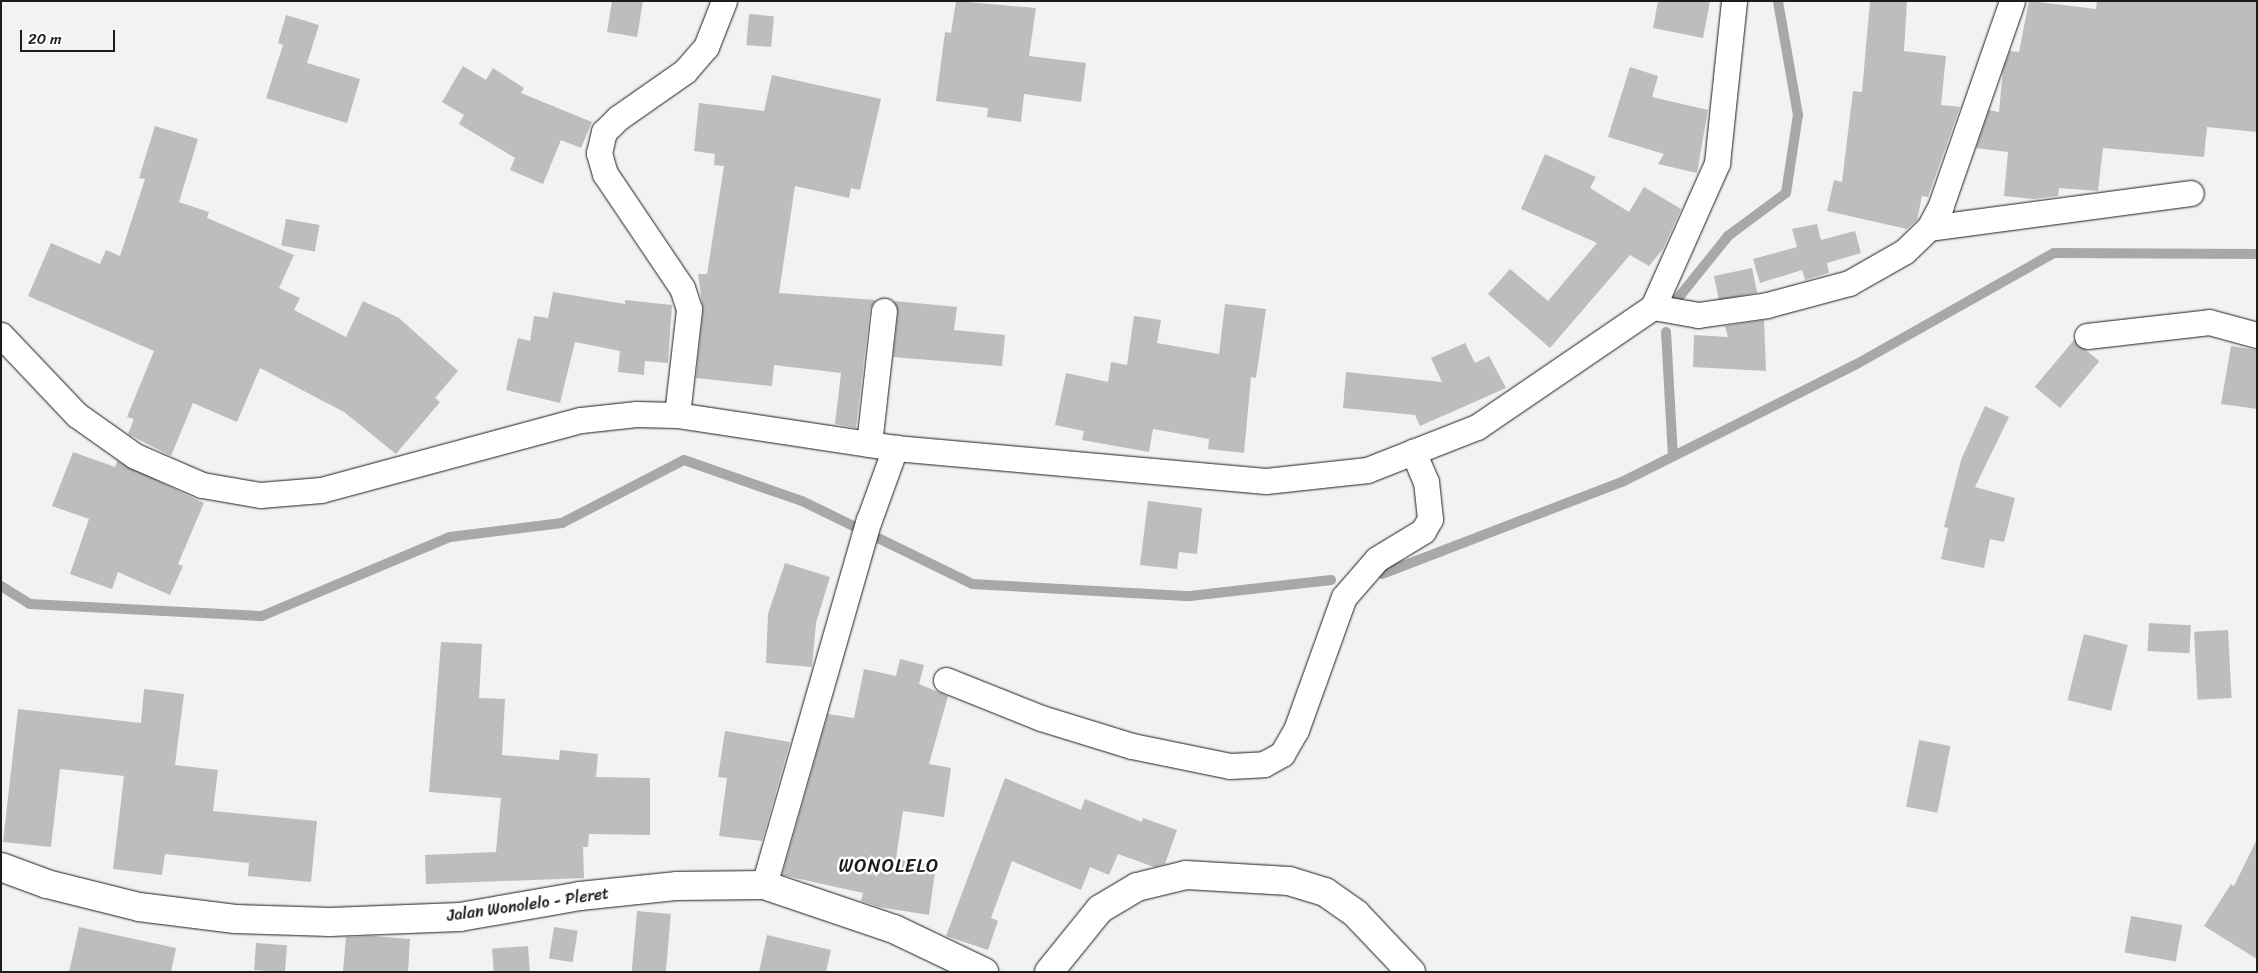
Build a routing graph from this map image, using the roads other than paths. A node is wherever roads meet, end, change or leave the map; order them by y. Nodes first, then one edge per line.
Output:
1 (724, 1) edge
2 (1734, 1) edge
3 (2012, 1) edge
4 (2191, 193) dead end
5 (1929, 228) junction
6 (1653, 307) junction
7 (884, 310) dead end
8 (1, 335) edge
9 (2257, 335) edge
10 (2087, 336) dead end
11 (678, 415) junction
12 (870, 444) junction
13 (895, 448) junction
14 (1413, 452) junction
15 (946, 680) dead end
16 (1, 867) edge
17 (764, 886) junction
18 (984, 972) edge
19 (1049, 972) edge
20 (1411, 972) edge

1 - 11 street
2 - 6 street
3 - 5 street
4 - 5 street
5 - 6 street
6 - 14 street
7 - 12 street
8 - 11 street
9 - 10 street
11 - 12 street
12 - 13 street
13 - 14 street
13 - 17 street
14 - 15 street
16 - 17 main road, Jalan Wonolelo - Pleret
17 - 18 main road, Jalan Wonolelo - Pleret
19 - 20 main road

